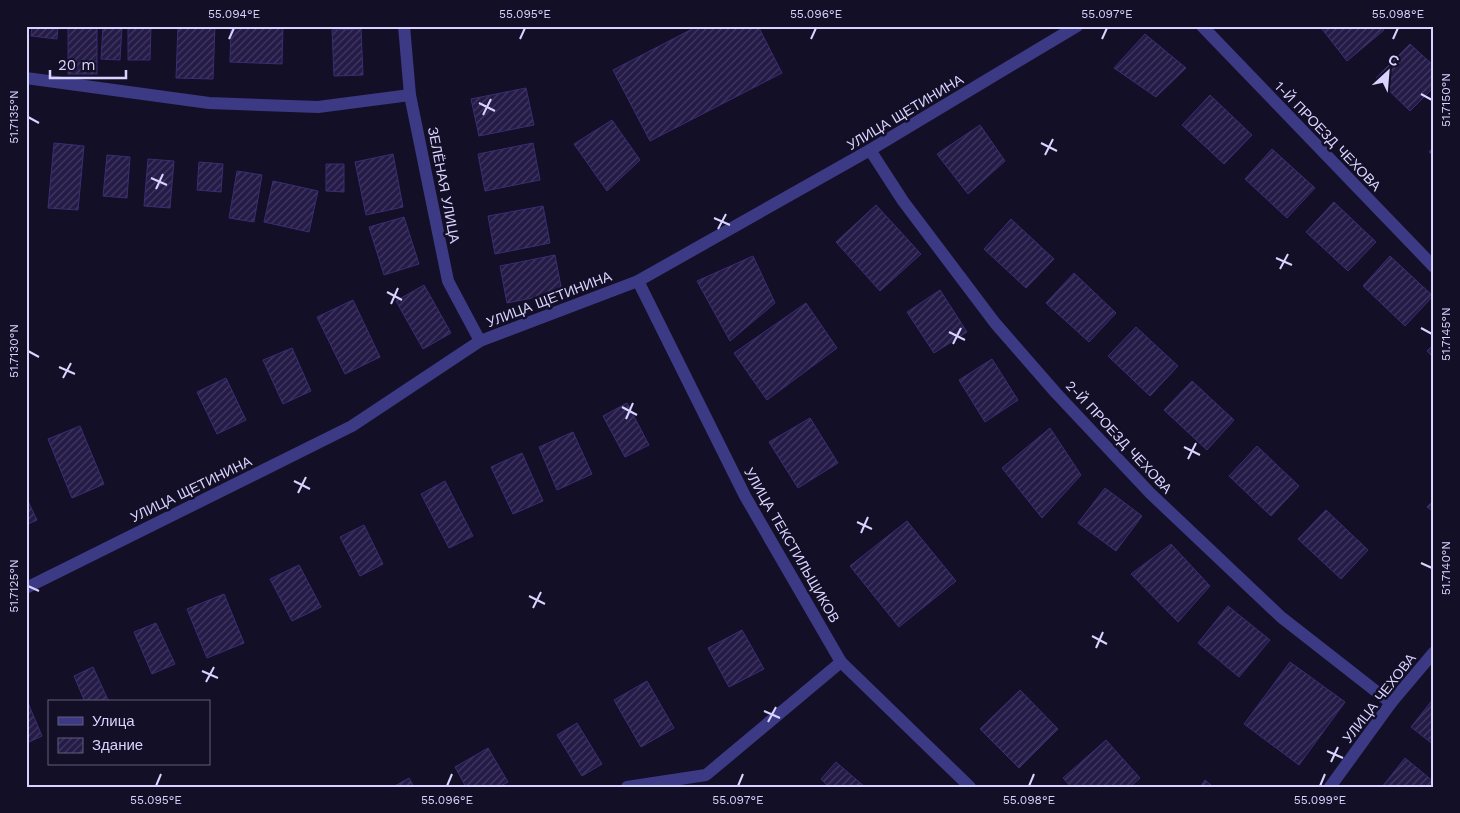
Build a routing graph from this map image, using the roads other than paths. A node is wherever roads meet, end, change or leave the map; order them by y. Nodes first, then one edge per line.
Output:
1 (404, 26) edge
2 (1077, 26) edge
3 (1202, 26) edge
4 (26, 78) edge
5 (410, 95) junction
6 (870, 150) junction
7 (1434, 267) edge
8 (638, 281) junction
9 (480, 341) junction
10 (26, 588) edge
11 (1434, 652) edge
12 (841, 662) junction
13 (1391, 703) junction
14 (706, 774) junction
15 (627, 787) edge
16 (693, 787) edge
17 (970, 787) edge
18 (1330, 787) edge

1 - 5 street, ЗЕЛЁНАЯ УЛИЦА
2 - 6 street, УЛИЦА ЩЕТИНИНА
3 - 7 street, 1-Й ПРОЕЗД ЧЕХОВА
4 - 5 street
5 - 9 street, ЗЕЛЁНАЯ УЛИЦА
6 - 8 street, УЛИЦА ЩЕТИНИНА
6 - 13 street, 2-Й ПРОЕЗД ЧЕХОВА
8 - 9 street, УЛИЦА ЩЕТИНИНА
8 - 12 street, УЛИЦА ТЕКСТИЛЬЩИКОВ
9 - 10 street, УЛИЦА ЩЕТИНИНА
11 - 13 street, УЛИЦА ЧЕХОВА
12 - 14 street
12 - 17 street, УЛИЦА ТЕКСТИЛЬЩИКОВ
13 - 18 street, УЛИЦА ЧЕХОВА
14 - 15 street
14 - 16 street

